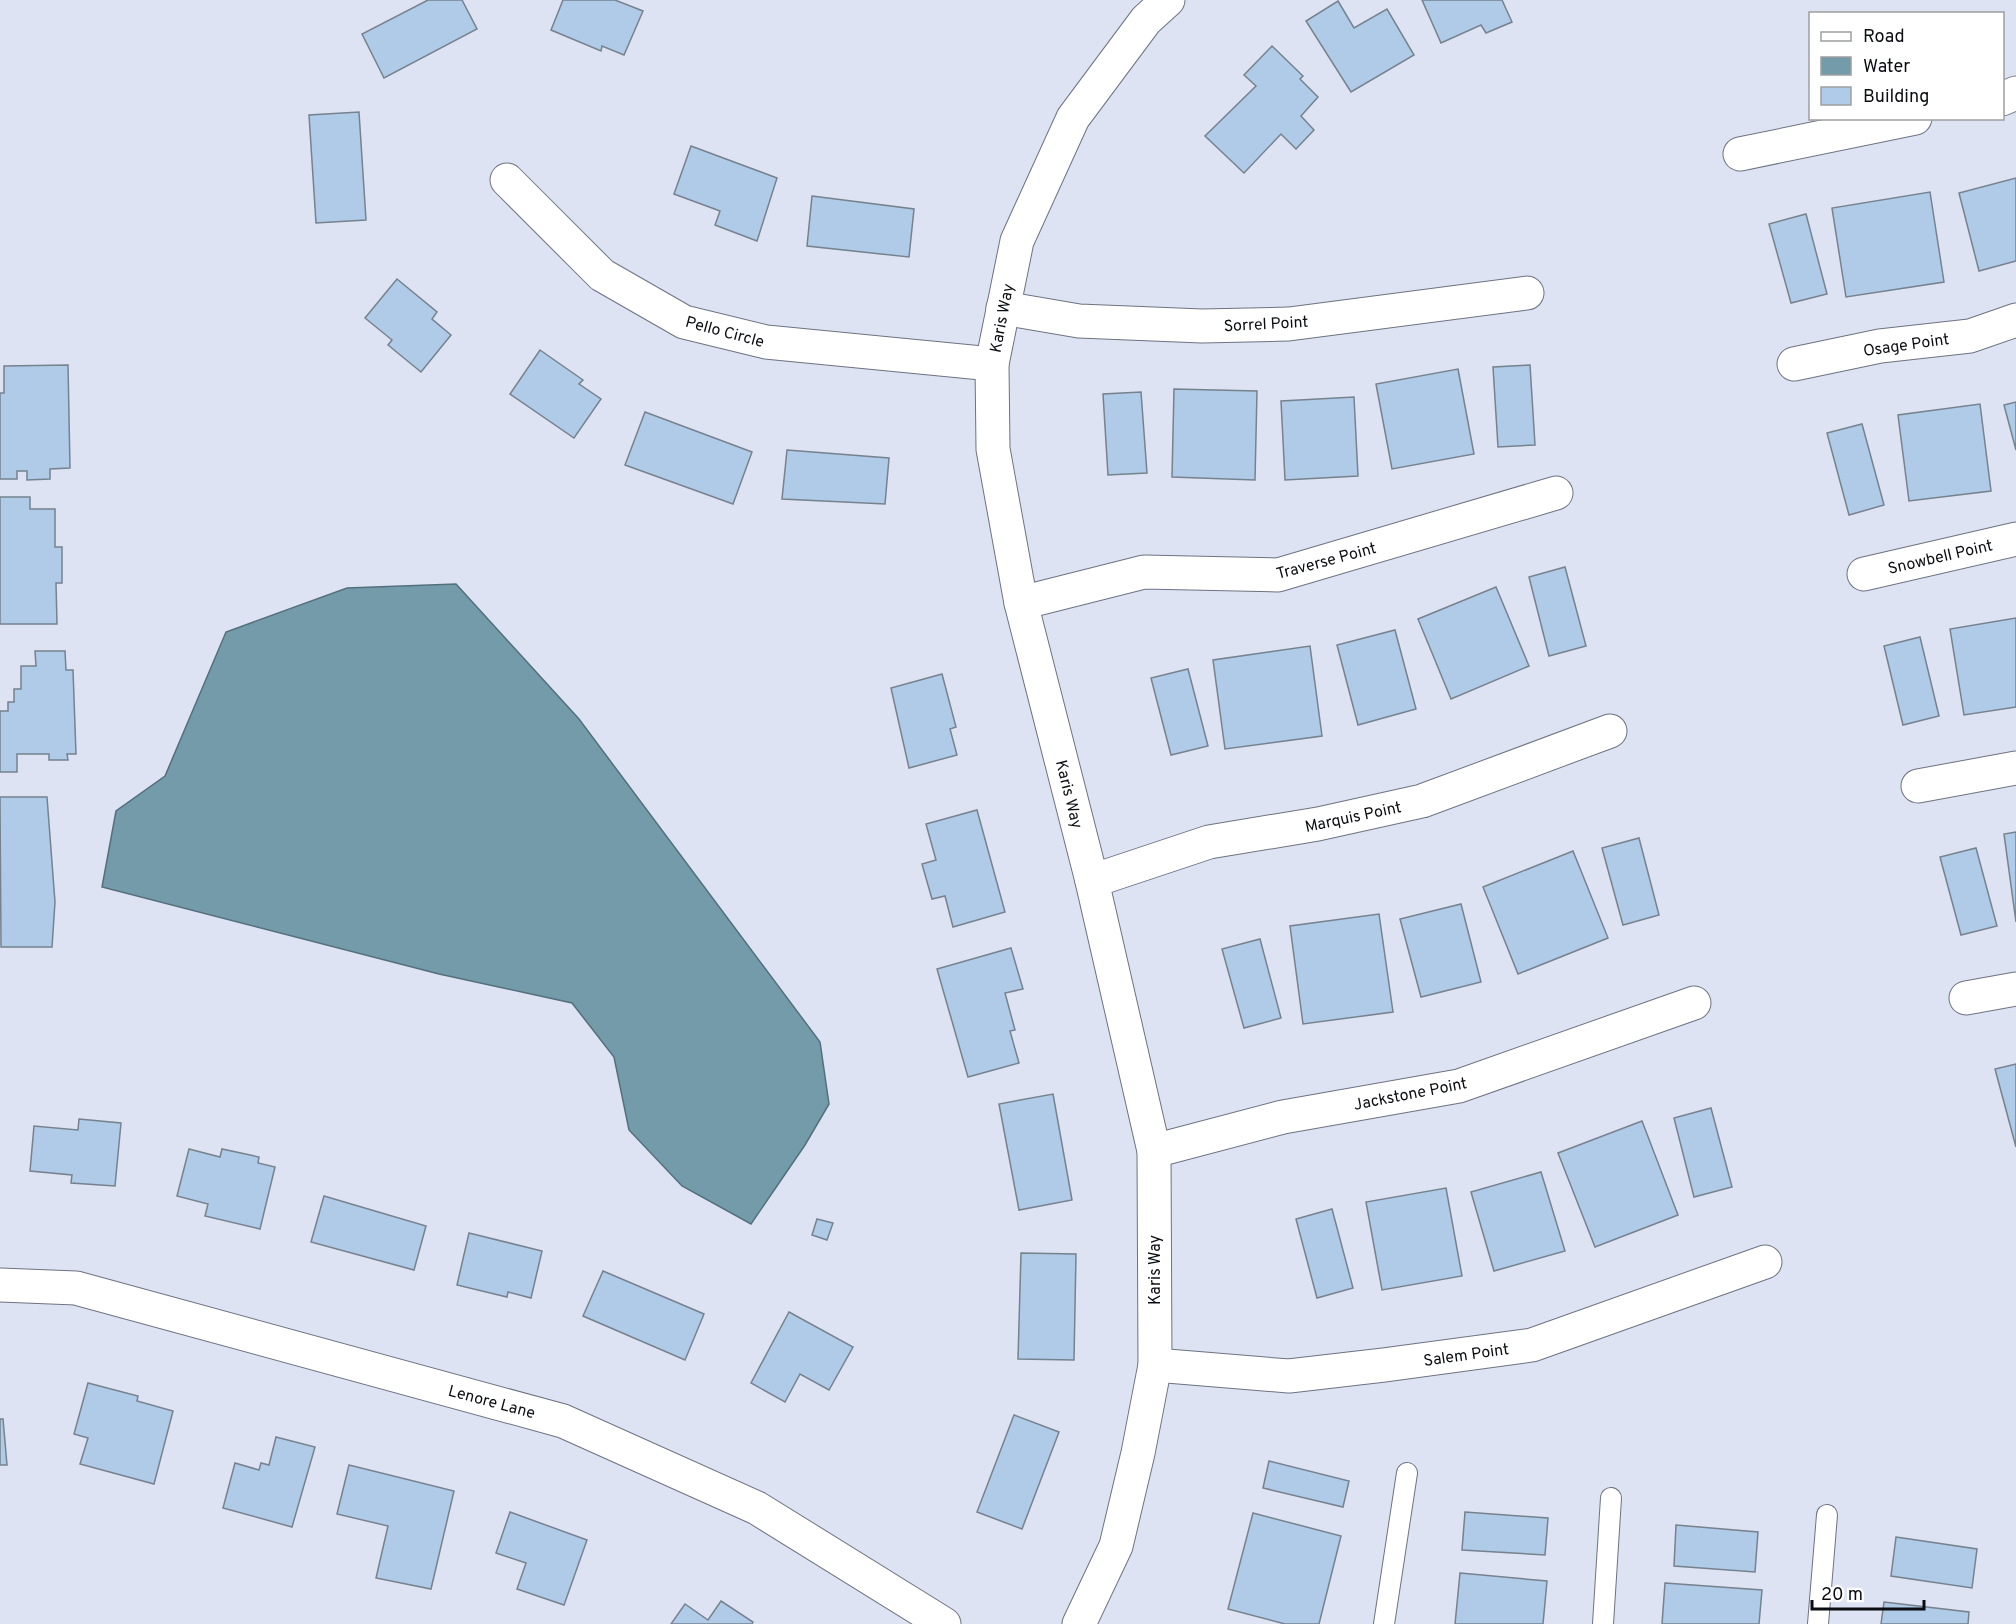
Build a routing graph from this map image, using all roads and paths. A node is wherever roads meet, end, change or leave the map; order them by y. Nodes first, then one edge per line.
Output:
1 (1168, 0) edge
2 (1905, 120) edge
3 (1740, 154) dead end
4 (507, 180) dead end
5 (1527, 293) dead end
6 (1003, 308) junction
7 (2016, 320) edge
8 (992, 364) junction
9 (1794, 364) dead end
10 (1556, 493) dead end
11 (2016, 539) edge
12 (1864, 574) dead end
13 (1021, 603) junction
14 (1610, 731) dead end
15 (2016, 768) edge
16 (1918, 786) dead end
17 (1092, 881) junction
18 (2016, 989) edge
19 (1966, 998) dead end
20 (1694, 1003) dead end
21 (1154, 1151) junction
22 (1765, 1262) dead end
23 (0, 1285) edge
24 (1155, 1365) junction
25 (1407, 1473) dead end
26 (1611, 1498) dead end
27 (1827, 1515) dead end
28 (944, 1624) edge
29 (1079, 1624) edge
30 (1384, 1624) edge
31 (1603, 1624) edge
32 (1818, 1624) edge

1 - 6 street, Karis Way
2 - 3 street
4 - 8 street, Pello Circle
5 - 6 street, Sorrel Point
6 - 8 street, Karis Way
7 - 9 street, Osage Point
8 - 13 street, Karis Way
10 - 13 street, Traverse Point
11 - 12 street, Snowbell Point
13 - 17 street, Karis Way
14 - 17 street, Marquis Point
15 - 16 street
17 - 21 street, Karis Way
18 - 19 street
20 - 21 street, Jackstone Point
21 - 24 street, Karis Way
22 - 24 street, Salem Point
23 - 28 street, Lenore Lane
24 - 29 street, Karis Way
25 - 30 lane
26 - 31 lane
27 - 32 lane

